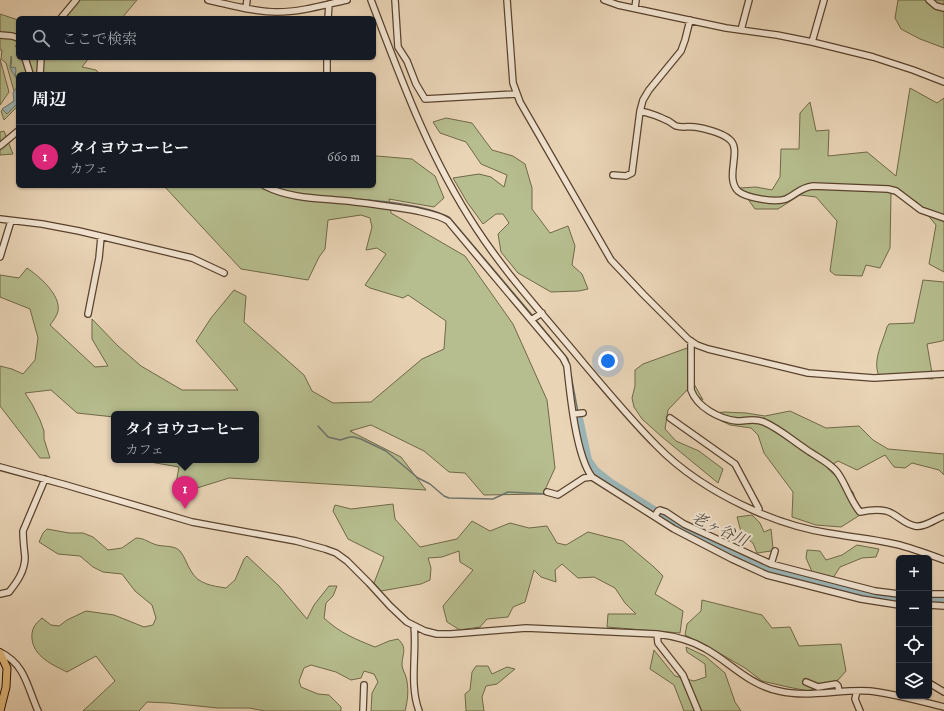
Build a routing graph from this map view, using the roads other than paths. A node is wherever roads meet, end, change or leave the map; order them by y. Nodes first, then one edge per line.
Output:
1 (76, 0) edge
2 (208, 0) edge
3 (247, 0) edge
4 (347, 0) edge
5 (371, 0) edge
6 (395, 0) edge
7 (507, 0) edge
8 (604, 0) edge
9 (636, 0) edge
10 (749, 0) edge
11 (824, 0) edge
12 (929, 0) edge
13 (329, 4) junction
14 (246, 8) junction
15 (635, 8) junction
16 (944, 8) edge
17 (63, 16) edge
18 (328, 16) edge
19 (690, 20) junction
20 (741, 30) junction
21 (0, 36) edge
22 (16, 37) edge
23 (812, 42) junction
24 (26, 60) edge
25 (41, 60) edge
26 (327, 60) edge
27 (29, 72) edge
28 (40, 72) edge
29 (327, 72) edge
30 (944, 82) edge
31 (516, 94) junction
32 (640, 111) junction
33 (16, 133) edge
34 (0, 146) edge
35 (613, 175) dead end
36 (270, 188) edge
37 (944, 218) edge
38 (0, 219) edge
39 (11, 221) junction
40 (101, 237) junction
41 (0, 257) edge
42 (224, 273) dead end
43 (88, 314) dead end
44 (536, 317) junction
45 (691, 341) junction
46 (944, 374) edge
47 (583, 413) dead end
48 (574, 414) junction
49 (670, 418) dead end
50 (0, 467) edge
51 (590, 475) junction
52 (45, 478) junction
53 (547, 492) dead end
54 (758, 512) junction
55 (655, 516) junction
56 (944, 516) edge
57 (776, 551) dead end
58 (944, 560) edge
59 (771, 564) junction
60 (0, 594) edge
61 (896, 594) edge
62 (932, 594) edge
63 (944, 594) edge
64 (896, 605) edge
65 (932, 605) edge
66 (944, 606) edge
67 (414, 626) junction
68 (657, 634) junction
69 (0, 652) edge
70 (806, 682) dead end
71 (364, 685) dead end
72 (932, 685) edge
73 (839, 691) junction
74 (857, 691) junction
75 (944, 692) edge
76 (944, 707) edge
77 (0, 711) edge
78 (38, 711) edge
79 (363, 711) edge
80 (419, 711) edge
81 (698, 711) edge
82 (860, 711) edge

1 - 17 street
2 - 14 street
3 - 14 street
4 - 13 street
5 - 44 street
6 - 31 street
7 - 31 street
8 - 15 street
9 - 15 street
10 - 20 street
11 - 23 street
12 - 16 street
13 - 14 street
13 - 18 street
15 - 19 street
19 - 20 street
19 - 32 street
20 - 23 street
21 - 22 street
23 - 30 street
24 - 27 street
25 - 28 street
26 - 29 street
31 - 45 street
32 - 35 street
32 - 37 street
33 - 34 street
36 - 44 street
38 - 39 street
39 - 40 street
39 - 41 street
40 - 42 street
40 - 43 street
44 - 48 street
44 - 54 street
45 - 46 street
45 - 56 street
47 - 48 street
48 - 51 street
49 - 54 street
50 - 52 street
51 - 53 street
51 - 55 street
52 - 60 street
52 - 67 street
54 - 58 street
55 - 59 street
55 - 64 street
57 - 59 street
59 - 61 street
62 - 63 street
65 - 66 street
67 - 68 street
67 - 80 street
68 - 73 street
68 - 81 street
69 - 77 main road
69 - 78 street
70 - 73 street
71 - 79 street
72 - 75 street
73 - 74 street
74 - 76 street
74 - 82 street

